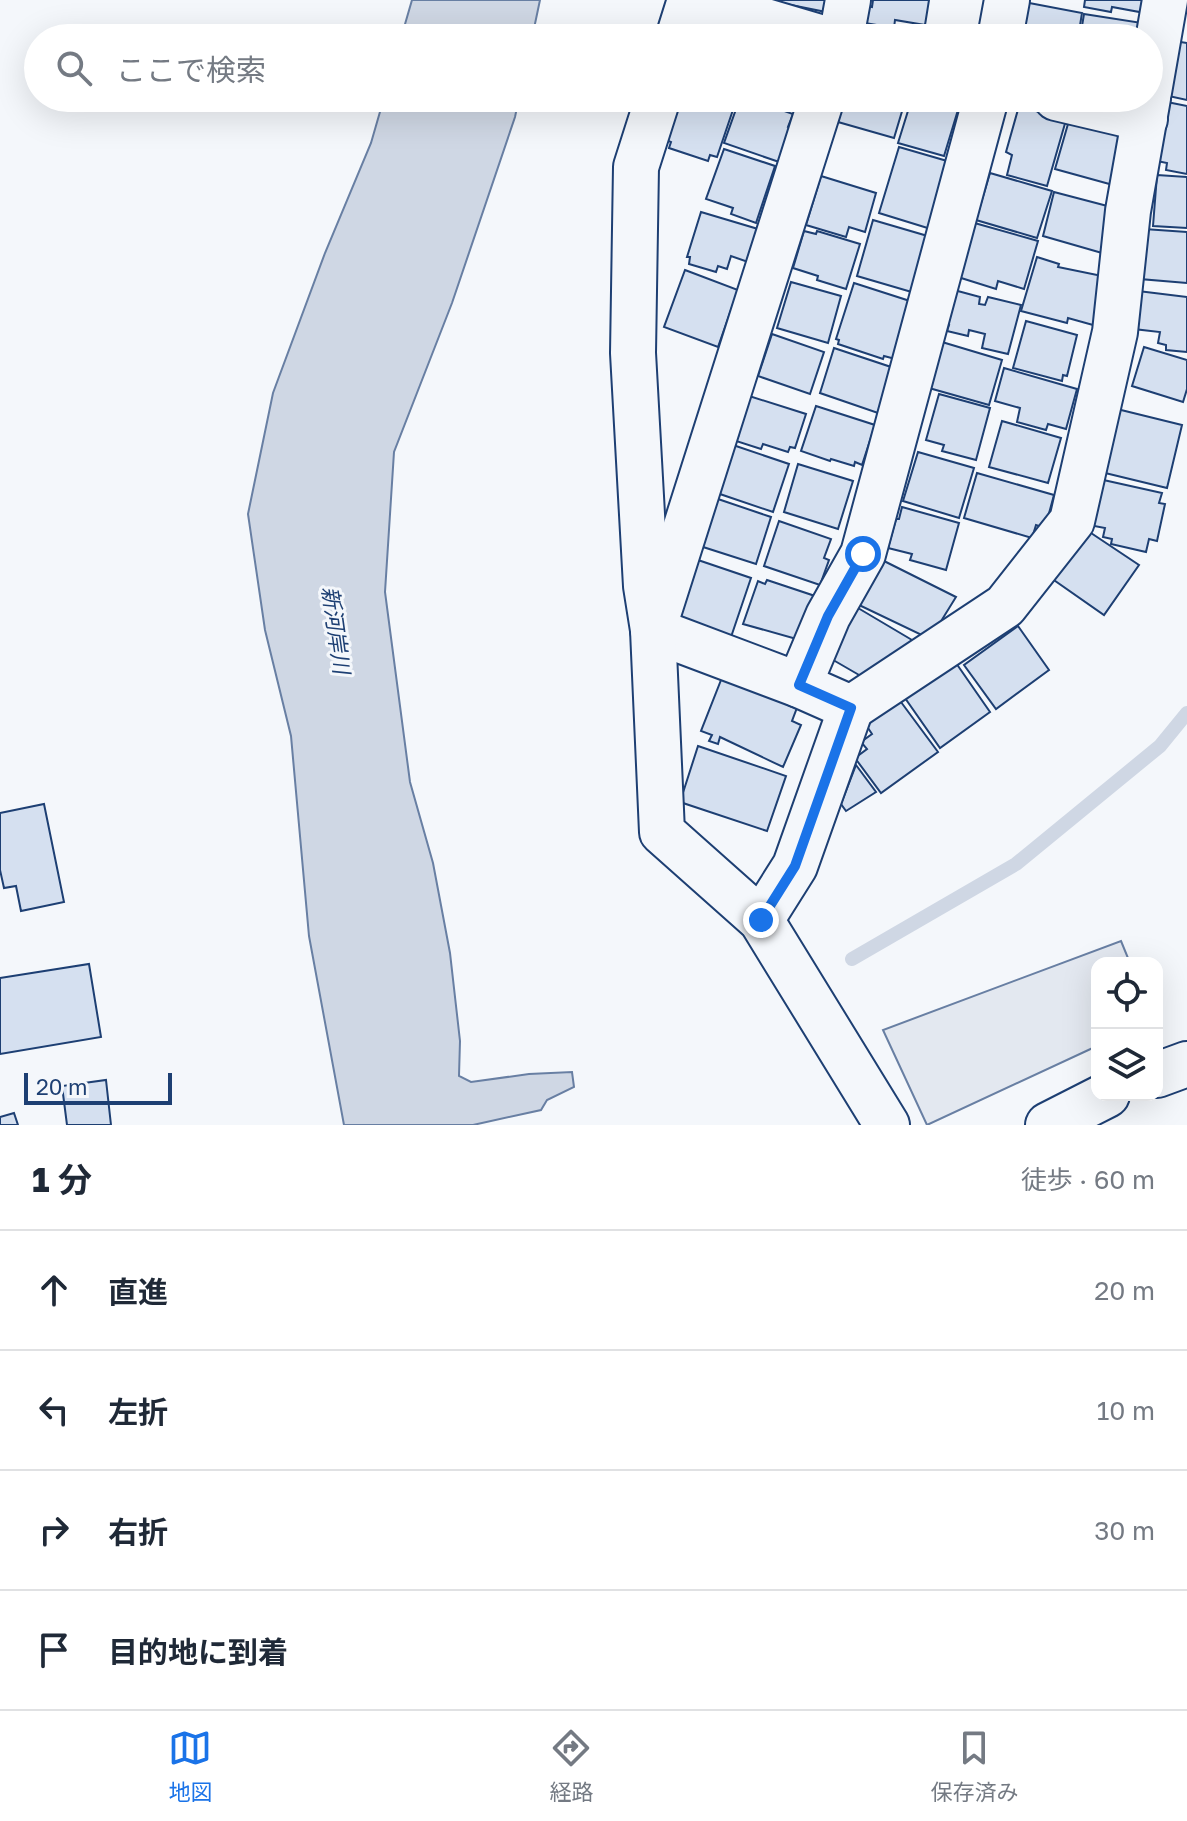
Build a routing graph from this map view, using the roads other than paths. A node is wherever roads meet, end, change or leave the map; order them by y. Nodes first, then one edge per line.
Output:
1 (692, 0) edge
2 (848, 0) edge
3 (1007, 0) edge
4 (1165, 0) edge
5 (683, 24) edge
6 (775, 24) edge
7 (844, 24) edge
8 (1003, 24) edge
9 (1161, 24) edge
10 (654, 112) edge
11 (818, 112) edge
12 (982, 112) edge
13 (1145, 112) edge
14 (653, 630) junction
15 (799, 685) junction
16 (851, 708) junction
17 (761, 920) junction
18 (1187, 1064) edge
19 (1163, 1073) edge
20 (1095, 1101) edge
21 (887, 1125) edge
22 (1048, 1125) edge

1 - 5 street
1 - 6 street
2 - 7 street
3 - 8 street
4 - 9 street
10 - 14 street
11 - 14 street
12 - 15 street
13 - 16 street
14 - 15 street
14 - 17 street
15 - 16 street
16 - 17 street
17 - 21 street
18 - 19 street
20 - 22 street

